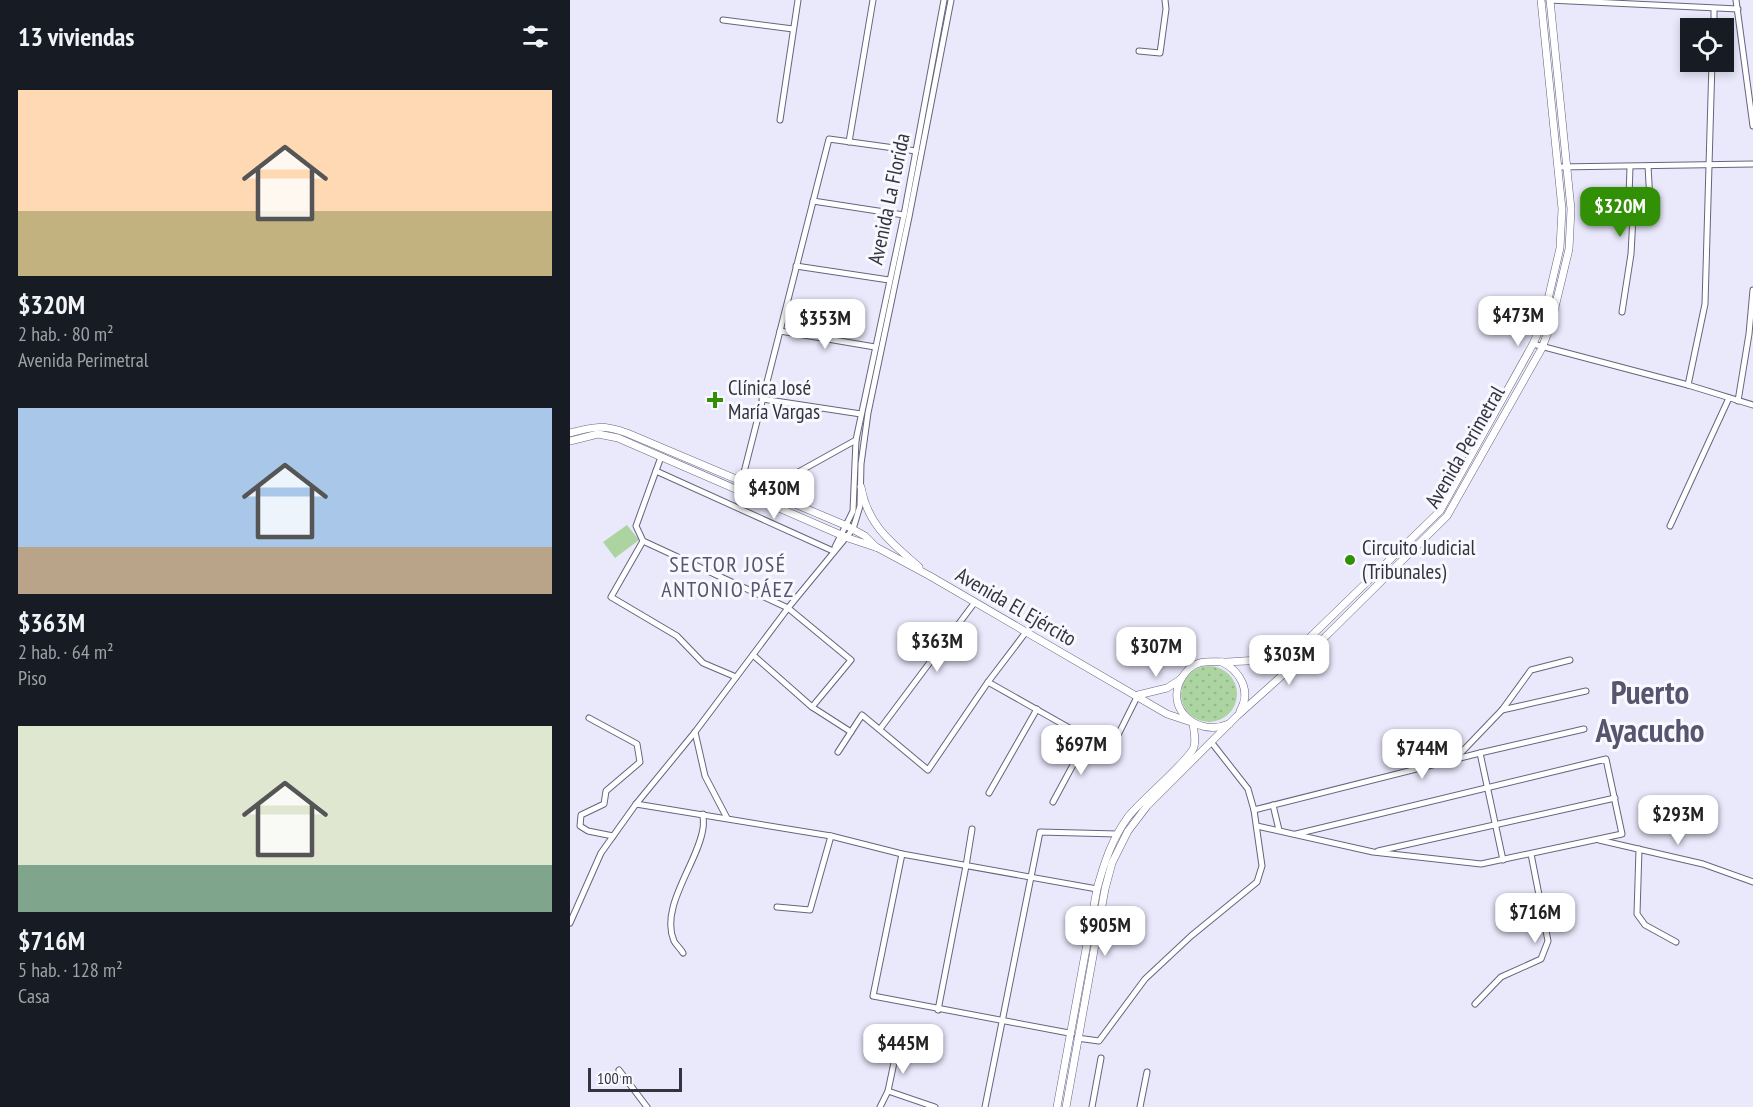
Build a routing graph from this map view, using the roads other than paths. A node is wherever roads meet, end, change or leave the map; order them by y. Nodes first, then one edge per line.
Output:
1 (798, 0) edge
2 (873, 0) edge
3 (944, 0) edge
4 (951, 0) edge
5 (1165, 0) edge
6 (1541, 0) edge
7 (1549, 0) edge
8 (1736, 0) edge
9 (1714, 9) junction
10 (1738, 9) junction
11 (1714, 18) edge
12 (723, 20) dead end
13 (793, 29) junction
14 (1139, 51) dead end
15 (1712, 72) edge
16 (780, 120) dead end
17 (1753, 126) edge
18 (849, 142) junction
19 (916, 151) junction
20 (1753, 164) edge
21 (1709, 165) junction
22 (1648, 166) junction
23 (1558, 167) junction
24 (1568, 167) junction
25 (1630, 167) junction
26 (813, 201) junction
27 (904, 215) junction
28 (1651, 218) dead end
29 (796, 266) junction
30 (889, 280) junction
31 (1753, 290) edge
32 (1622, 312) dead end
33 (780, 331) junction
34 (1751, 335) edge
35 (1533, 344) junction
36 (874, 347) junction
37 (1542, 348) junction
38 (1688, 385) junction
39 (1729, 398) junction
40 (762, 399) junction
41 (1738, 401) junction
42 (1753, 405) edge
43 (861, 414) junction
44 (570, 433) edge
45 (856, 440) junction
46 (570, 441) edge
47 (661, 457) junction
48 (656, 471) junction
49 (742, 480) junction
50 (861, 488) junction
51 (766, 490) junction
52 (1670, 526) dead end
53 (850, 527) junction
54 (845, 537) junction
55 (643, 541) junction
56 (878, 548) junction
57 (833, 551) junction
58 (930, 576) junction
59 (975, 602) junction
60 (788, 608) junction
61 (1026, 632) junction
62 (753, 655) junction
63 (1570, 660) dead end
64 (1222, 662) junction
65 (736, 677) junction
66 (1181, 679) junction
67 (987, 682) junction
68 (1587, 691) dead end
69 (1138, 695) junction
70 (812, 707) junction
71 (1037, 709) junction
72 (1502, 710) junction
73 (1237, 717) junction
74 (589, 718) dead end
75 (1192, 723) junction
76 (880, 729) junction
77 (1584, 729) dead end
78 (695, 732) junction
79 (851, 732) junction
80 (1087, 739) junction
81 (1212, 743) junction
82 (838, 752) dead end
83 (1480, 753) junction
84 (1454, 760) junction
85 (1488, 788) junction
86 (989, 793) dead end
87 (1615, 798) junction
88 (1053, 802) dead end
89 (636, 804) junction
90 (1273, 805) junction
91 (1254, 810) junction
92 (703, 814) junction
93 (727, 818) junction
94 (1495, 824) junction
95 (1257, 826) junction
96 (972, 829) dead end
97 (1279, 830) junction
98 (1118, 834) junction
99 (1296, 834) junction
100 (613, 836) junction
101 (831, 836) junction
102 (1598, 840) junction
103 (1639, 849) junction
104 (1373, 852) junction
105 (902, 854) junction
106 (1531, 854) junction
107 (1503, 860) junction
108 (966, 866) junction
109 (1031, 876) junction
110 (1753, 882) edge
111 (1097, 889) junction
112 (777, 907) dead end
113 (570, 923) edge
114 (1676, 942) dead end
115 (683, 953) dead end
116 (1475, 1004) dead end
117 (938, 1010) junction
118 (1001, 1021) junction
119 (1069, 1033) junction
120 (1077, 1038) junction
121 (896, 1053) dead end
122 (1101, 1058) dead end
123 (619, 1070) dead end
124 (1147, 1072) dead end
125 (888, 1091) junction
126 (647, 1107) edge
127 (880, 1107) edge
128 (935, 1107) edge
129 (985, 1107) edge
130 (1057, 1107) edge
131 (1066, 1107) edge
132 (1092, 1107) edge
133 (1140, 1107) edge

1 - 13 street
2 - 18 street
3 - 19 street, Avenida La Florida
4 - 50 street
5 - 14 street
6 - 23 main road, Avenida Perimetral
7 - 9 street
7 - 24 main road, Avenida Perimetral
8 - 10 street
9 - 10 street
9 - 11 street
10 - 17 street
12 - 13 street
13 - 16 street
15 - 21 street
18 - 19 street
18 - 26 street
19 - 27 street, Avenida La Florida
20 - 21 street
21 - 22 street
21 - 38 street
22 - 25 street
22 - 28 street
23 - 24 street
23 - 35 main road, Avenida Perimetral
24 - 25 street
24 - 37 main road, Avenida Perimetral
25 - 32 street
26 - 27 street
26 - 29 street
27 - 30 street, Avenida La Florida
29 - 30 street
29 - 33 street
30 - 36 street, Avenida La Florida
31 - 34 street
33 - 36 street
33 - 40 street
34 - 41 street
35 - 37 street
35 - 64 main road, Avenida Perimetral
36 - 43 street, Avenida La Florida
37 - 38 street
37 - 73 main road, Avenida Perimetral
38 - 39 street
39 - 41 street
39 - 52 street
40 - 43 street
40 - 49 street
41 - 42 street
43 - 45 street, Avenida La Florida
44 - 49 main road, Avenida El Ejército
45 - 51 street
45 - 53 street, Avenida La Florida
46 - 47 main road, Avenida El Ejército
47 - 48 street
47 - 54 main road, Avenida El Ejército
48 - 55 street
48 - 57 street
49 - 51 main road, Avenida El Ejército
50 - 53 street
50 - 58 main road
51 - 53 main road, Avenida El Ejército
53 - 54 street
53 - 56 main road, Avenida El Ejército
54 - 56 main road, Avenida El Ejército
54 - 57 street
55 - 60 street
55 - 65 street
56 - 58 main road, Avenida El Ejército
57 - 60 street
58 - 59 main road, Avenida El Ejército
59 - 61 main road, Avenida El Ejército
59 - 76 street
60 - 62 street
60 - 70 street
61 - 67 street
61 - 69 main road, Avenida El Ejército
62 - 65 street
62 - 70 street
63 - 72 street
64 - 66 main road
64 - 73 main road
65 - 78 street
66 - 69 main road
66 - 75 main road
67 - 71 street
67 - 76 street
68 - 72 street
69 - 75 main road, Avenida El Ejército
69 - 80 street
70 - 79 street
71 - 80 street
71 - 86 street
72 - 84 street
73 - 75 main road
73 - 81 main road, Avenida Perimetral
74 - 100 street
75 - 98 main road
76 - 79 street
77 - 83 street
78 - 89 street
78 - 93 street
79 - 82 street
80 - 88 street
81 - 91 street
81 - 120 main road, Avenida Perimetral
83 - 84 street
83 - 85 street
84 - 90 street
85 - 87 street
85 - 94 street
85 - 99 street
87 - 94 street
87 - 102 street
89 - 92 street
89 - 100 street
90 - 91 street
90 - 97 street
91 - 95 street
92 - 93 street
92 - 115 street
93 - 101 street
94 - 104 street
94 - 107 street
95 - 97 street
95 - 120 street
96 - 108 street
97 - 99 street
98 - 109 street
98 - 111 main road
99 - 104 street
100 - 113 street
101 - 105 street
101 - 112 street
102 - 103 street
102 - 106 street
103 - 110 street
103 - 114 street
104 - 107 street
105 - 108 street
105 - 117 street
106 - 107 street
106 - 116 street
108 - 109 street
108 - 117 street
109 - 111 street
109 - 118 street
111 - 119 main road
117 - 118 street
118 - 119 street
118 - 129 street
119 - 130 main road
120 - 131 main road, Avenida Perimetral
121 - 125 street
122 - 132 street
123 - 126 street
124 - 133 street
125 - 127 street
125 - 128 street

